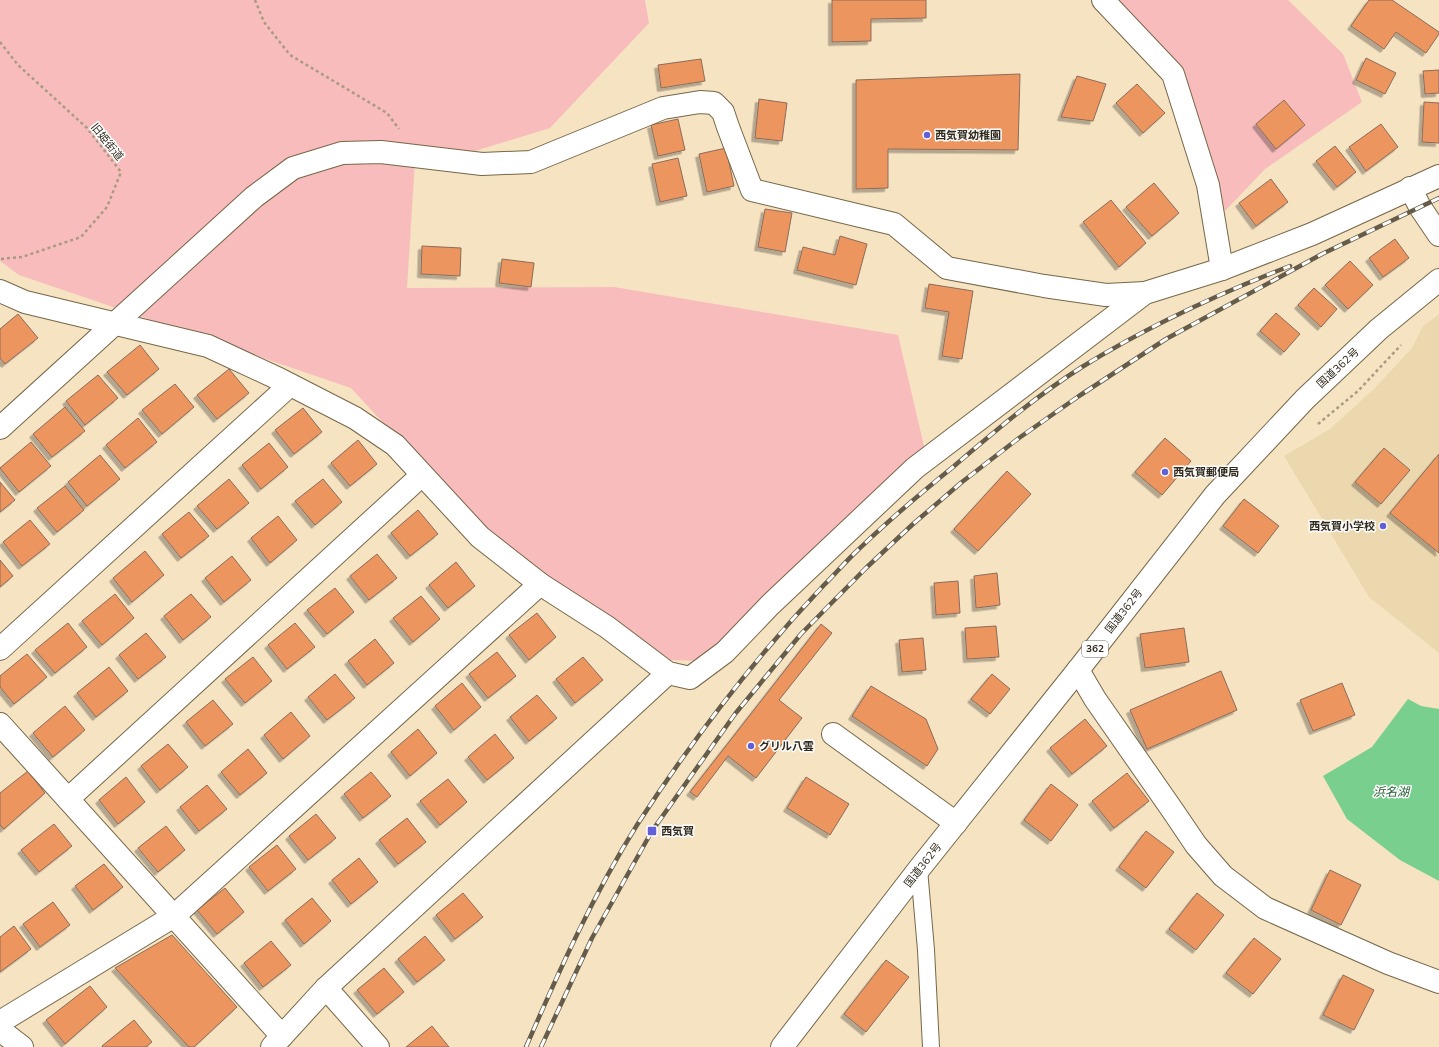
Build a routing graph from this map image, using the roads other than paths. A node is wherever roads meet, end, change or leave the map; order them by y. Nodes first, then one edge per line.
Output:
1 (1102, 0) edge
2 (1439, 176) edge
3 (1410, 188) junction
4 (1439, 235) edge
5 (1222, 269) junction
6 (1439, 280) edge
7 (0, 291) edge
8 (1145, 293) junction
9 (116, 322) junction
10 (290, 385) junction
11 (0, 428) edge
12 (422, 475) junction
13 (540, 584) junction
14 (0, 649) edge
15 (1078, 670) junction
16 (668, 673) junction
17 (0, 724) edge
18 (833, 734) dead end
19 (68, 799) junction
20 (956, 823) junction
21 (919, 869) junction
22 (174, 916) junction
23 (1439, 982) edge
24 (326, 988) junction
25 (0, 1022) edge
26 (0, 1030) edge
27 (277, 1041) edge
28 (22, 1047) edge
29 (378, 1047) edge
30 (782, 1047) edge
31 (931, 1047) edge

1 - 5 main road
2 - 3 main road
3 - 4 main road
3 - 5 main road
5 - 8 main road
6 - 15 main road, 国道362号 / 362
7 - 9 main road
8 - 9 main road
8 - 16 main road
9 - 10 main road
9 - 11 main road
10 - 12 main road
10 - 14 main road
12 - 13 main road
12 - 19 main road
13 - 16 main road
13 - 22 main road
15 - 20 main road, 国道362号 / 362
15 - 23 main road
16 - 24 main road
17 - 19 main road
18 - 20 main road
19 - 22 main road
20 - 21 main road, 国道362号 / 362
21 - 30 main road, 国道362号 / 362
21 - 31 lane
22 - 25 main road
22 - 27 main road
24 - 27 main road
24 - 29 main road
26 - 28 main road

